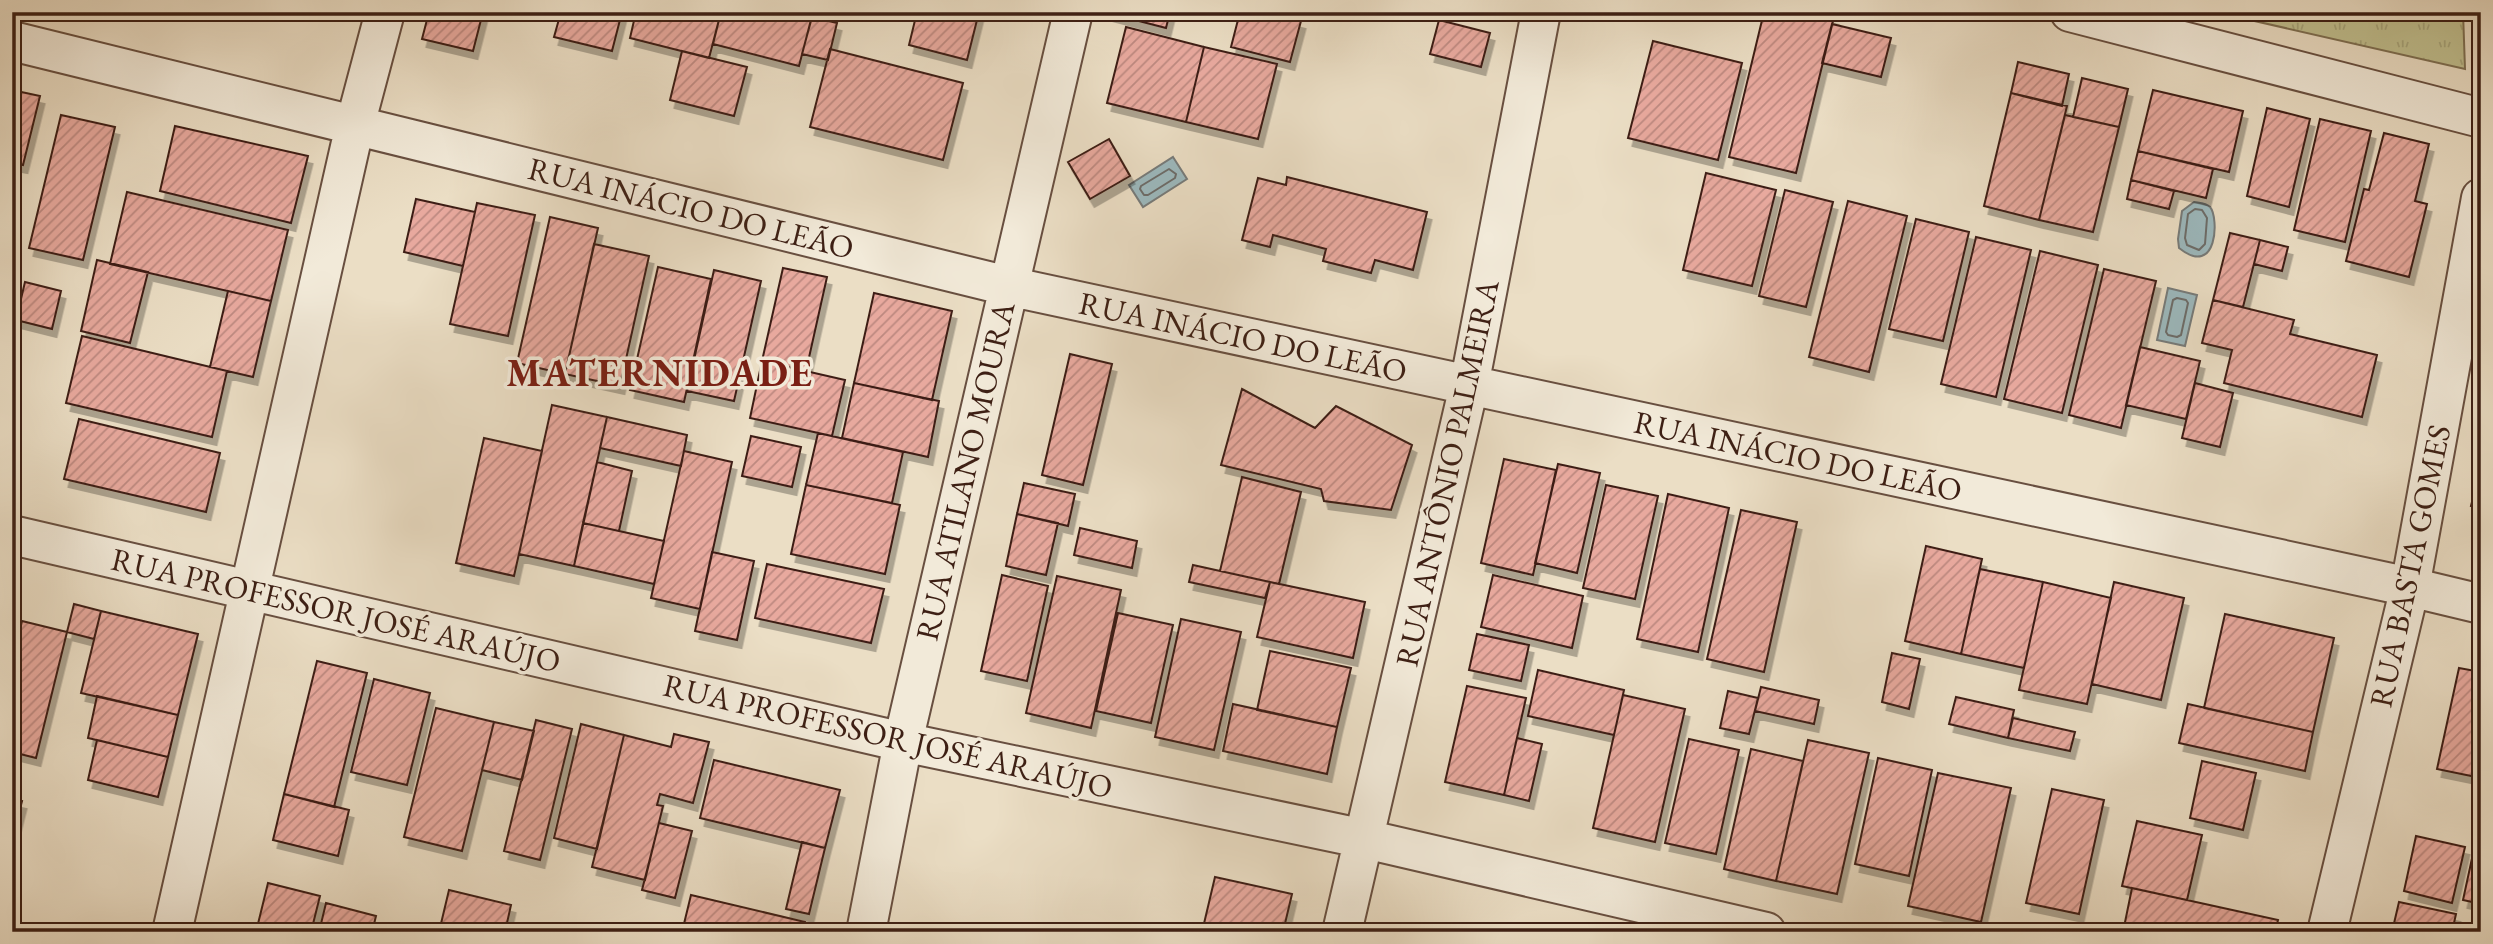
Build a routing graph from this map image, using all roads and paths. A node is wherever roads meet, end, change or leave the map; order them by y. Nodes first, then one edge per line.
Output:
1 (385, 12) edge
2 (1073, 12) edge
3 (1541, 12) edge
4 (2070, 12) edge
5 (12, 41) edge
6 (2481, 118) edge
7 (355, 125) junction
8 (2481, 198) edge
9 (1008, 286) junction
10 (1469, 386) junction
11 (12, 535) edge
12 (2410, 587) junction
13 (251, 589) junction
14 (2481, 604) edge
15 (903, 743) junction
16 (1365, 839) junction
17 (172, 932) edge
18 (866, 932) edge
19 (1342, 932) edge
20 (1766, 932) edge
21 (2327, 932) edge

1 - 7 street
2 - 9 street, RUA ATILANO MOURA
3 - 10 street, RUA ANTÔNIO PALMEIRA
4 - 6 street
5 - 7 street, RUA INÁCIO DO LEÃO
7 - 9 street, RUA INÁCIO DO LEÃO
7 - 13 street
8 - 12 street, RUA BASTA GOMES
9 - 10 street, RUA INÁCIO DO LEÃO
9 - 15 street, RUA ATILANO MOURA
10 - 12 street, RUA INÁCIO DO LEÃO
10 - 16 street, RUA ANTÔNIO PALMEIRA
11 - 13 street, RUA PROFESSOR JOSÉ ARAÚJO
12 - 14 street, RUA INÁCIO DO LEÃO
12 - 21 street, RUA BASTA GOMES
13 - 15 street, RUA PROFESSOR JOSÉ ARAÚJO
13 - 17 street
15 - 16 street, RUA PROFESSOR JOSÉ ARAÚJO
15 - 18 street, RUA ATILANO MOURA
16 - 19 street, RUA ANTÔNIO PALMEIRA
16 - 20 street, RUA PROFESSOR JOSÉ ARAÚJO

